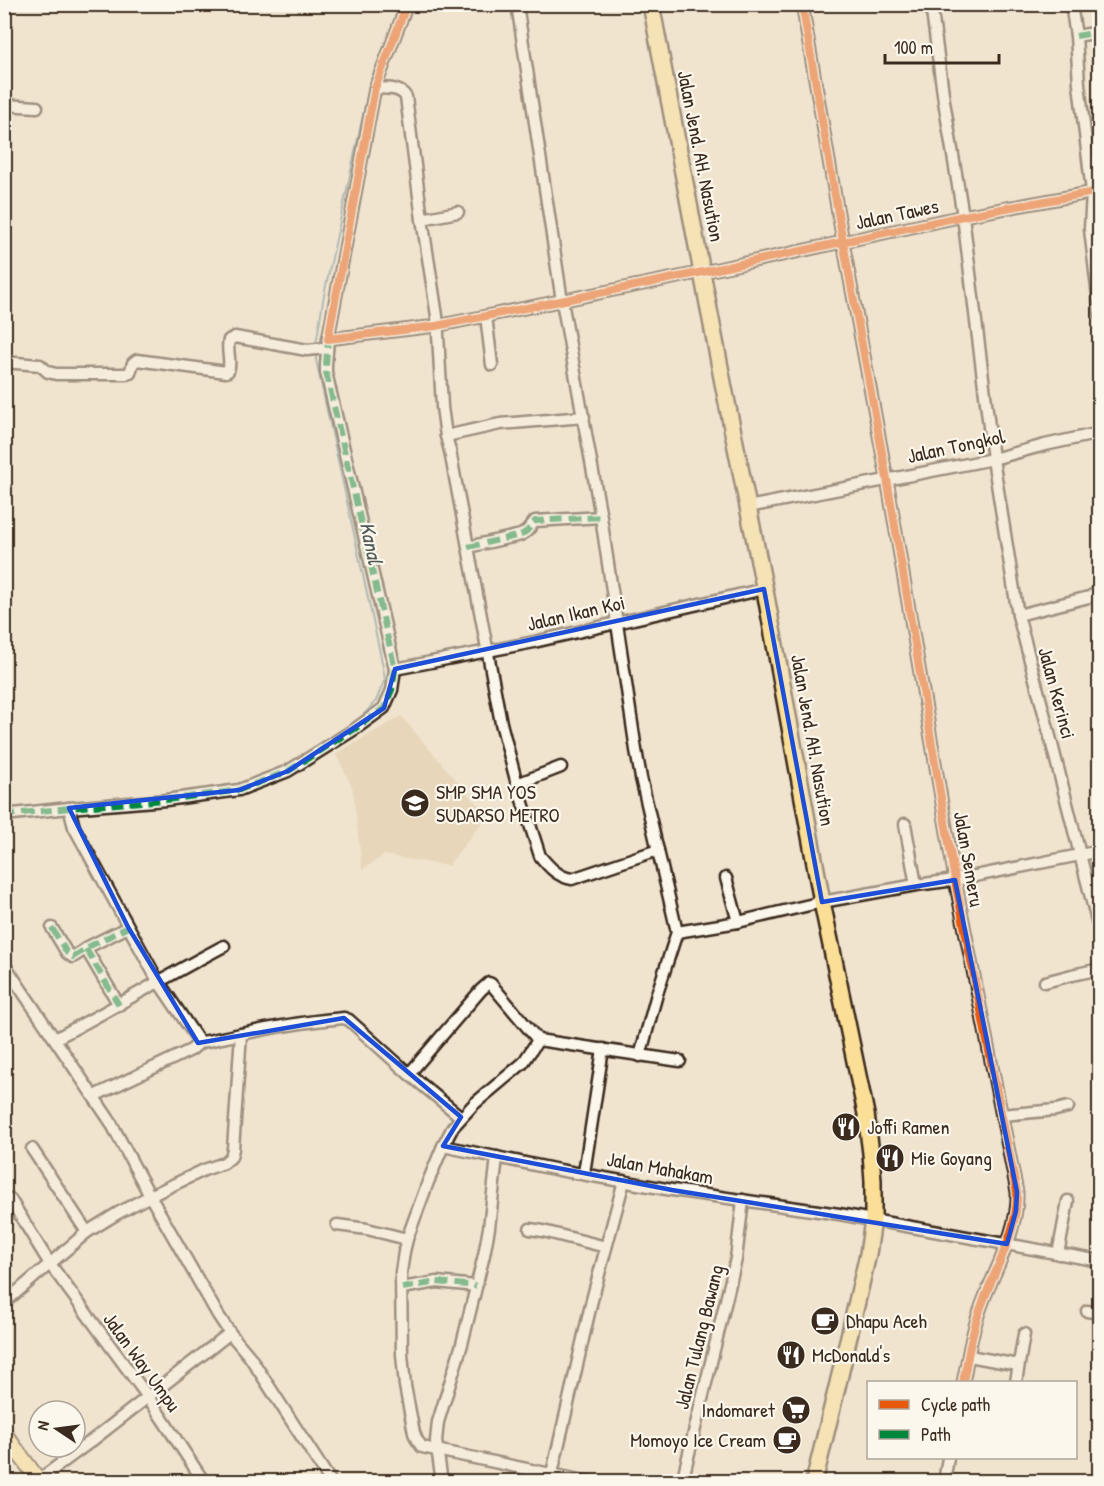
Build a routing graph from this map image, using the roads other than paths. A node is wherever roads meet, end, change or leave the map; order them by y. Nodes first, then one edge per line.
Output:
1 (407, 4) edge
2 (517, 4) edge
3 (651, 4) edge
4 (802, 4) edge
5 (931, 4) edge
6 (1071, 4) edge
7 (1100, 32) edge
8 (1076, 36) junction
9 (375, 88) junction
10 (4, 105) edge
11 (37, 107) dead end
12 (1096, 191) edge
13 (458, 212) dead end
14 (963, 216) junction
15 (422, 219) junction
16 (843, 242) junction
17 (703, 272) junction
18 (562, 301) junction
19 (1100, 314) edge
20 (486, 316) junction
21 (436, 326) junction
22 (326, 345) junction
23 (4, 362) edge
24 (492, 365) dead end
25 (584, 417) junction
26 (1100, 433) edge
27 (446, 436) junction
28 (993, 459) junction
29 (887, 479) junction
30 (748, 507) junction
31 (601, 517) junction
32 (468, 546) junction
33 (764, 589) junction
34 (1100, 591) edge
35 (1018, 615) junction
36 (616, 622) junction
37 (488, 651) junction
38 (395, 669) junction
39 (561, 767) dead end
40 (518, 784) junction
41 (69, 808) junction
42 (4, 815) edge
43 (905, 824) dead end
44 (658, 850) junction
45 (1100, 851) edge
46 (1079, 855) junction
47 (726, 879) dead end
48 (955, 880) junction
49 (916, 885) junction
50 (822, 902) junction
51 (738, 922) junction
52 (128, 927) junction
53 (52, 928) dead end
54 (677, 932) junction
55 (1100, 933) edge
56 (224, 946) dead end
57 (86, 949) junction
58 (4, 964) edge
59 (1100, 969) edge
60 (158, 981) junction
61 (1045, 982) dead end
62 (119, 1005) junction
63 (241, 1034) junction
64 (55, 1039) junction
65 (538, 1040) junction
66 (198, 1043) junction
67 (603, 1049) junction
68 (640, 1056) junction
69 (680, 1061) dead end
70 (409, 1074) junction
71 (94, 1096) junction
72 (1068, 1107) dead end
73 (1002, 1115) junction
74 (461, 1118) junction
75 (443, 1146) junction
76 (32, 1149) dead end
77 (497, 1157) junction
78 (584, 1173) junction
79 (624, 1181) junction
80 (150, 1196) junction
81 (10, 1199) dead end
82 (743, 1200) junction
83 (1068, 1201) dead end
84 (873, 1220) junction
85 (337, 1225) dead end
86 (530, 1229) dead end
87 (87, 1232) junction
88 (407, 1239) junction
89 (1007, 1244) junction
90 (606, 1247) junction
91 (1058, 1254) junction
92 (1100, 1262) edge
93 (50, 1264) junction
94 (476, 1286) junction
95 (402, 1288) junction
96 (4, 1303) edge
97 (1087, 1311) dead end
98 (1100, 1313) edge
99 (230, 1333) junction
100 (1024, 1334) dead end
101 (969, 1356) junction
102 (1018, 1365) junction
103 (963, 1381) edge
104 (1016, 1381) edge
105 (148, 1397) junction
106 (4, 1433) edge
107 (437, 1449) junction
108 (948, 1459) edge
109 (551, 1477) edge
110 (1100, 1477) edge
111 (38, 1481) edge
112 (204, 1482) edge
113 (331, 1482) edge
114 (442, 1482) edge
115 (589, 1482) edge
116 (682, 1482) edge
117 (814, 1482) edge
118 (944, 1482) edge
119 (1098, 1482) edge

1 - 9 street
2 - 18 street
3 - 17 highway, Jalan Jend. AH. Nasution
4 - 16 street, Jalan Semeru
5 - 14 street, Jalan Kerinci
6 - 8 street
7 - 8 street
8 - 12 street
9 - 15 street
9 - 22 street
10 - 11 street
12 - 14 street, Jalan Tawes
12 - 19 street
13 - 15 street
14 - 16 street, Jalan Tawes
14 - 28 street, Jalan Kerinci
15 - 21 street
16 - 17 street, Jalan Tawes
16 - 29 street, Jalan Semeru
17 - 18 street, Jalan Tawes
17 - 30 highway, Jalan Jend. AH. Nasution
18 - 20 street, Jalan Tawes
18 - 25 street
20 - 21 street, Jalan Tawes
20 - 24 street
21 - 22 street, Jalan Tawes
21 - 27 street
22 - 23 street, Jalan Tawes
22 - 38 street
25 - 27 street
25 - 31 street
26 - 28 street, Jalan Tongkol
27 - 32 street
28 - 29 street, Jalan Tongkol
28 - 35 street, Jalan Kerinci
29 - 30 street, Jalan Tongkol
29 - 48 street, Jalan Semeru
30 - 33 highway, Jalan Jend. AH. Nasution
31 - 32 street
31 - 36 street
32 - 37 street
33 - 36 street, Jalan Ikan Koi
33 - 50 highway, Jalan Jend. AH. Nasution
34 - 35 street
35 - 46 street, Jalan Kerinci
36 - 37 street, Jalan Ikan Koi
36 - 44 street
37 - 38 street, Jalan Ikan Koi
37 - 40 street
38 - 41 street
39 - 40 street
40 - 44 street
41 - 42 street
41 - 52 street
43 - 49 street
44 - 54 street
45 - 46 street
46 - 48 street
46 - 55 street, Jalan Kerinci
47 - 51 street
48 - 49 street
48 - 73 street, Jalan Semeru
49 - 50 street
50 - 51 street
50 - 84 highway, Jalan Jend. AH. Nasution
51 - 54 street
52 - 57 street
52 - 60 street
53 - 57 street
54 - 68 street
56 - 60 street
57 - 62 street
58 - 64 street
59 - 61 street
60 - 62 street
60 - 66 street
62 - 64 street
63 - 66 street
63 - 70 street
63 - 80 street
64 - 71 street
65 - 67 street
65 - 70 street
65 - 74 street
66 - 71 street
67 - 68 street
67 - 78 street
68 - 69 street
70 - 74 street
71 - 80 street
72 - 73 street
73 - 89 street, Jalan Semeru
74 - 75 street
75 - 77 street, Jalan Mahakam
75 - 88 street
76 - 87 street
77 - 78 street, Jalan Mahakam
77 - 94 street
78 - 79 street, Jalan Mahakam
79 - 82 street, Jalan Mahakam
79 - 90 street
80 - 87 street
80 - 99 street
81 - 93 street, Jalan Way Umpu
82 - 84 street, Jalan Mahakam
82 - 116 street, Jalan Tulang Bawang
83 - 91 street
84 - 89 street, Jalan Mahakam
84 - 117 highway, Jalan Jend. AH. Nasution
85 - 88 street
86 - 90 street
87 - 93 street
88 - 95 street
89 - 91 street, Jalan Mahakam
89 - 101 street, Jalan Semeru
90 - 109 street
91 - 92 street, Jalan Mahakam
93 - 96 street
93 - 105 street, Jalan Way Umpu
94 - 95 street
94 - 107 street
95 - 107 street
97 - 98 street
99 - 105 street
99 - 113 street
100 - 102 street
101 - 102 street
101 - 103 street, Jalan Semeru
102 - 104 street
105 - 111 street
105 - 112 street, Jalan Way Umpu
106 - 111 main road
107 - 109 street
107 - 114 street
108 - 118 street
109 - 115 street
110 - 119 street

